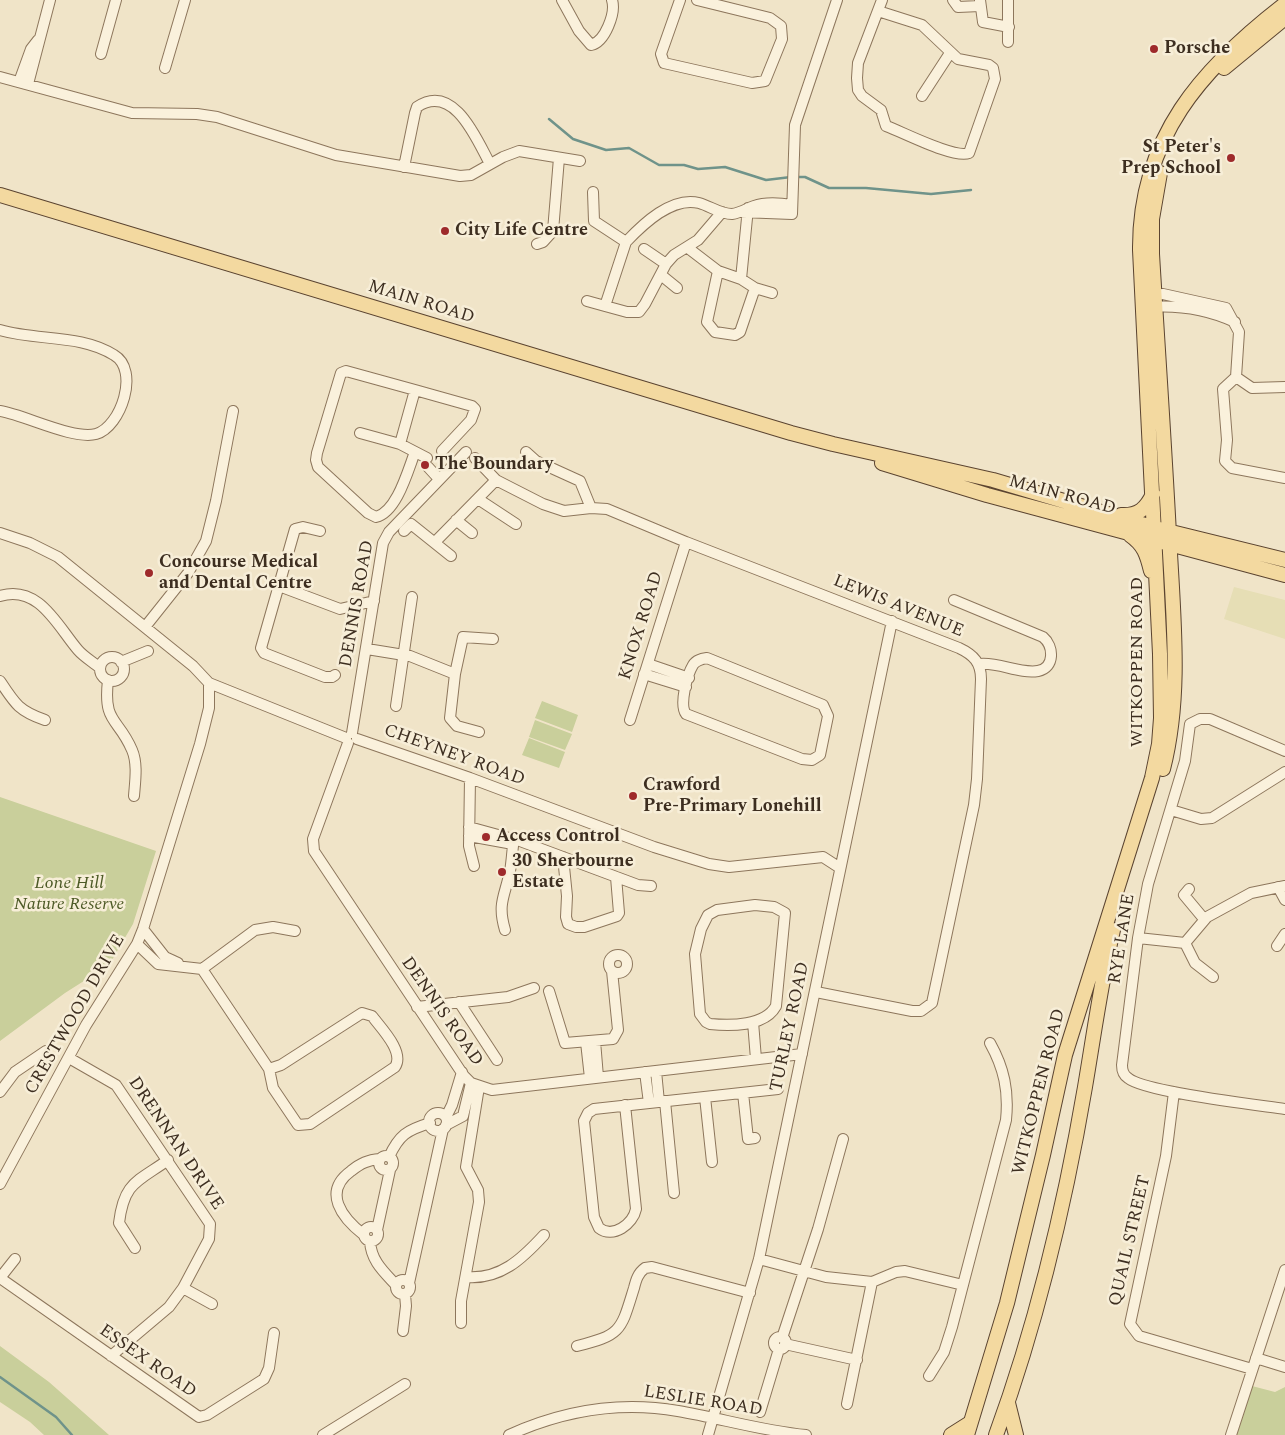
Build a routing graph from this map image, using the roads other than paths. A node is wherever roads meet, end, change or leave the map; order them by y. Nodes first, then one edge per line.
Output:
1 (50, 0) edge
2 (116, 0) edge
3 (185, 0) edge
4 (562, 0) edge
5 (612, 0) edge
6 (680, 0) edge
7 (697, 0) edge
8 (837, 0) edge
9 (882, 0) edge
10 (953, 0) edge
11 (1008, 0) edge
12 (980, 3) edge
13 (1284, 8) edge
14 (878, 11) junction
15 (1008, 27) junction
16 (1008, 42) dead end
17 (950, 53) junction
18 (101, 54) dead end
19 (165, 68) dead end
20 (0, 78) edge
21 (23, 83) junction
22 (922, 96) dead end
23 (560, 158) junction
24 (580, 161) dead end
25 (490, 164) junction
26 (404, 167) junction
27 (593, 192) dead end
28 (0, 195) edge
29 (746, 211) junction
30 (722, 212) junction
31 (626, 242) junction
32 (537, 244) dead end
33 (688, 248) junction
34 (644, 249) dead end
35 (666, 264) junction
36 (718, 270) junction
37 (661, 275) junction
38 (741, 279) junction
39 (677, 288) dead end
40 (755, 288) junction
41 (772, 293) dead end
42 (588, 301) dead end
43 (1148, 301) junction
44 (605, 306) junction
45 (0, 330) edge
46 (1236, 377) junction
47 (1285, 387) edge
48 (415, 390) junction
49 (233, 410) dead end
50 (0, 411) edge
51 (360, 433) dead end
52 (400, 444) junction
53 (833, 444) junction
54 (442, 451) dead end
55 (526, 452) dead end
56 (470, 455) joint
57 (424, 460) junction
58 (442, 477) junction
59 (1285, 478) edge
60 (496, 480) junction
61 (1153, 494) junction
62 (478, 498) junction
63 (591, 508) junction
64 (1115, 515) junction
65 (456, 520) junction
66 (516, 524) dead end
67 (320, 531) dead end
68 (404, 531) dead end
69 (0, 533) edge
70 (472, 533) dead end
71 (1128, 534) junction
72 (1155, 534) junction
73 (1170, 537) junction
74 (434, 542) junction
75 (686, 542) junction
76 (451, 556) dead end
77 (1285, 560) edge
78 (1285, 575) edge
79 (279, 586) junction
80 (0, 596) edge
81 (412, 596) dead end
82 (1158, 598) junction
83 (954, 600) dead end
84 (374, 601) junction
85 (892, 621) junction
86 (145, 627) junction
87 (493, 639) dead end
88 (367, 649) junction
89 (148, 652) dead end
90 (404, 654) junction
91 (121, 662) junction
92 (980, 664) junction
93 (100, 668) junction
94 (646, 669) junction
95 (455, 674) junction
96 (334, 675) dead end
97 (108, 680) junction
98 (0, 681) edge
99 (688, 682) junction
100 (209, 683) junction
101 (396, 706) dead end
102 (45, 720) dead end
103 (630, 720) dead end
104 (479, 732) dead end
105 (351, 738) junction
106 (1285, 751) edge
107 (1285, 772) edge
108 (470, 778) junction
109 (134, 796) dead end
110 (1171, 810) junction
111 (469, 832) junction
112 (516, 842) junction
113 (563, 857) junction
114 (474, 866) dead end
115 (840, 868) junction
116 (616, 877) junction
117 (651, 886) dead end
118 (1281, 887) edge
119 (1189, 889) dead end
120 (1285, 900) edge
121 (1204, 919) junction
122 (143, 929) junction
123 (295, 930) dead end
124 (506, 930) dead end
125 (1285, 934) edge
126 (1138, 938) junction
127 (1185, 943) junction
128 (137, 944) junction
129 (1277, 946) dead end
130 (191, 968) junction
131 (202, 969) junction
132 (612, 971) dead end
133 (1213, 977) dead end
134 (534, 988) dead end
135 (549, 991) dead end
136 (816, 992) junction
137 (458, 1002) junction
138 (417, 1007) junction
139 (750, 1022) junction
140 (591, 1042) junction
141 (990, 1043) dead end
142 (46, 1051) dead end
143 (802, 1054) junction
144 (69, 1058) junction
145 (496, 1060) dead end
146 (753, 1060) junction
147 (269, 1070) junction
148 (462, 1072) junction
149 (651, 1072) junction
150 (594, 1078) junction
151 (475, 1085) junction
152 (778, 1089) dead end
153 (0, 1092) edge
154 (743, 1092) junction
155 (1174, 1092) junction
156 (705, 1097) junction
157 (454, 1099) junction
158 (658, 1102) junction
159 (467, 1104) junction
160 (625, 1106) junction
161 (1285, 1109) edge
162 (430, 1123) junction
163 (445, 1124) junction
164 (756, 1138) dead end
165 (843, 1139) dead end
166 (384, 1158) junction
167 (168, 1160) junction
168 (712, 1162) dead end
169 (0, 1184) edge
170 (674, 1193) dead end
171 (544, 1235) dead end
172 (367, 1238) junction
173 (135, 1248) dead end
174 (15, 1259) dead end
175 (759, 1259) junction
176 (1285, 1270) edge
177 (803, 1272) junction
178 (466, 1277) junction
179 (0, 1278) edge
180 (872, 1282) junction
181 (410, 1283) junction
182 (396, 1285) junction
183 (963, 1285) junction
184 (183, 1288) junction
185 (750, 1293) junction
186 (405, 1294) junction
187 (212, 1304) dead end
188 (461, 1323) dead end
189 (403, 1331) dead end
190 (274, 1333) dead end
191 (782, 1344) junction
192 (577, 1346) dead end
193 (111, 1356) junction
194 (1256, 1358) junction
195 (857, 1360) junction
196 (1285, 1367) edge
197 (1252, 1369) junction
198 (930, 1376) dead end
199 (405, 1384) dead end
200 (1008, 1402) junction
201 (846, 1404) dead end
202 (760, 1412) dead end
203 (714, 1418) junction
204 (969, 1429) edge
205 (323, 1435) edge
206 (510, 1435) edge
207 (708, 1435) edge
208 (806, 1435) edge
209 (951, 1435) edge
210 (996, 1435) edge
211 (1016, 1435) edge
212 (1231, 1435) edge

1 - 21 street
2 - 18 street
3 - 19 street
4 - 5 street
6 - 7 street
8 - 29 street
9 - 14 street
10 - 12 street
11 - 15 street
12 - 15 street
13 - 43 main road, WITKOPPEN ROAD
14 - 17 street
14 - 17 street
15 - 16 street
17 - 22 street
20 - 21 street
21 - 26 street
23 - 24 street
23 - 25 street
23 - 32 street
25 - 26 street
25 - 26 street
27 - 31 street
28 - 53 main road, MAIN ROAD
29 - 30 street
29 - 38 street
30 - 31 street
30 - 33 street
31 - 44 street
33 - 35 street
33 - 36 street
34 - 35 street
35 - 37 street
36 - 38 street
36 - 40 street
37 - 39 street
37 - 44 street
38 - 40 street
40 - 41 street
42 - 44 street
43 - 46 street
43 - 61 main road, WITKOPPEN ROAD
43 - 73 main road, WITKOPPEN ROAD
45 - 50 street
46 - 47 street
46 - 59 street
48 - 52 street
48 - 54 street
48 - 57 street
49 - 86 street
51 - 52 street
52 - 57 street
53 - 64 main road, MAIN ROAD
53 - 71 main road, MAIN ROAD
55 - 63 street
56 - 58 street, DENNIS ROAD
56 - 60 street, LEWIS AVENUE
57 - 58 street
58 - 84 street, DENNIS ROAD
60 - 62 street
60 - 63 street, LEWIS AVENUE
61 - 64 main road
61 - 72 main road, WITKOPPEN ROAD
62 - 65 street
62 - 66 street
63 - 75 street, LEWIS AVENUE
64 - 72 main road, MAIN ROAD
65 - 70 street
65 - 74 street
67 - 79 street
68 - 74 street
69 - 86 street
71 - 72 main road, MAIN ROAD
71 - 82 main road
72 - 73 main road, MAIN ROAD
72 - 82 main road, WITKOPPEN ROAD
73 - 77 main road, MAIN ROAD
73 - 78 main road, MAIN ROAD
73 - 200 main road, WITKOPPEN ROAD
74 - 76 street
75 - 85 street, LEWIS AVENUE
75 - 94 street, KNOX ROAD
79 - 84 street
79 - 96 street
80 - 93 street
81 - 90 street
82 - 204 main road, WITKOPPEN ROAD
83 - 92 street
84 - 88 street, DENNIS ROAD
85 - 92 street, LEWIS AVENUE
85 - 115 street, TURLEY ROAD
86 - 100 street
87 - 95 street
88 - 90 street
88 - 105 street, DENNIS ROAD
89 - 91 street
90 - 95 street
90 - 101 street
91 - 93 street
91 - 97 street
92 - 136 street
93 - 97 street
94 - 99 street
94 - 103 street, KNOX ROAD
95 - 104 street
97 - 109 street
98 - 102 street
99 - 99 street
100 - 105 street, CHEYNEY ROAD
100 - 122 street, CRESTWOOD DRIVE
105 - 108 street, CHEYNEY ROAD
105 - 138 street, DENNIS ROAD
106 - 110 street, RYE LANE
107 - 110 street
108 - 111 street
108 - 115 street, CHEYNEY ROAD
110 - 126 street, RYE LANE
111 - 112 street
111 - 114 street
112 - 113 street
112 - 124 street
113 - 116 street
113 - 116 street
115 - 136 street, TURLEY ROAD
116 - 117 street
118 - 120 street
118 - 121 street
119 - 121 street
121 - 127 street
122 - 128 street, CRESTWOOD DRIVE
122 - 130 street
123 - 131 street
125 - 129 street
126 - 127 street
126 - 155 street, RYE LANE
127 - 133 street
128 - 130 street
128 - 144 street, CRESTWOOD DRIVE
130 - 131 street
131 - 147 street
132 - 140 street
134 - 137 street
135 - 140 street
136 - 143 street, TURLEY ROAD
137 - 138 street
137 - 145 street
138 - 148 street, DENNIS ROAD
139 - 139 street
139 - 146 street
140 - 150 street
141 - 183 street
142 - 153 street
143 - 146 street, DENNIS ROAD
143 - 175 street, TURLEY ROAD
144 - 167 street, DRENNAN DRIVE
144 - 169 street, CRESTWOOD DRIVE
146 - 149 street, DENNIS ROAD
147 - 147 street
148 - 151 street, DENNIS ROAD
148 - 157 street
149 - 150 street, DENNIS ROAD
149 - 158 street
150 - 151 street, DENNIS ROAD
151 - 159 street
151 - 178 street
152 - 154 street
154 - 156 street
154 - 164 street
155 - 161 street
155 - 197 street, QUAIL STREET
156 - 158 street
156 - 168 street
157 - 159 street
157 - 163 street
158 - 160 street
158 - 170 street
159 - 163 street
160 - 160 street
162 - 163 street
162 - 163 street
162 - 166 street
163 - 181 street
165 - 177 street
166 - 172 street
166 - 172 street
167 - 173 street
167 - 184 street, DRENNAN DRIVE
171 - 178 street
172 - 182 street
174 - 179 street
175 - 177 street
175 - 185 street, TURLEY ROAD
176 - 194 street
177 - 180 street
177 - 191 street
178 - 188 street
179 - 193 street, ESSEX ROAD
180 - 183 street
180 - 195 street
181 - 182 street
181 - 186 street
182 - 186 street
183 - 198 street
184 - 187 street
184 - 193 street, DRENNAN DRIVE
185 - 192 street
185 - 203 street, TURLEY ROAD
186 - 189 street
190 - 193 street, ESSEX ROAD
191 - 195 street
191 - 202 street
194 - 196 street
194 - 197 street
195 - 201 street
197 - 212 street
199 - 205 street
200 - 210 main road, WITKOPPEN ROAD
200 - 211 main road
203 - 206 street, LESLIE ROAD
203 - 207 street, TURLEY ROAD
203 - 208 street, LESLIE ROAD
204 - 209 main road

